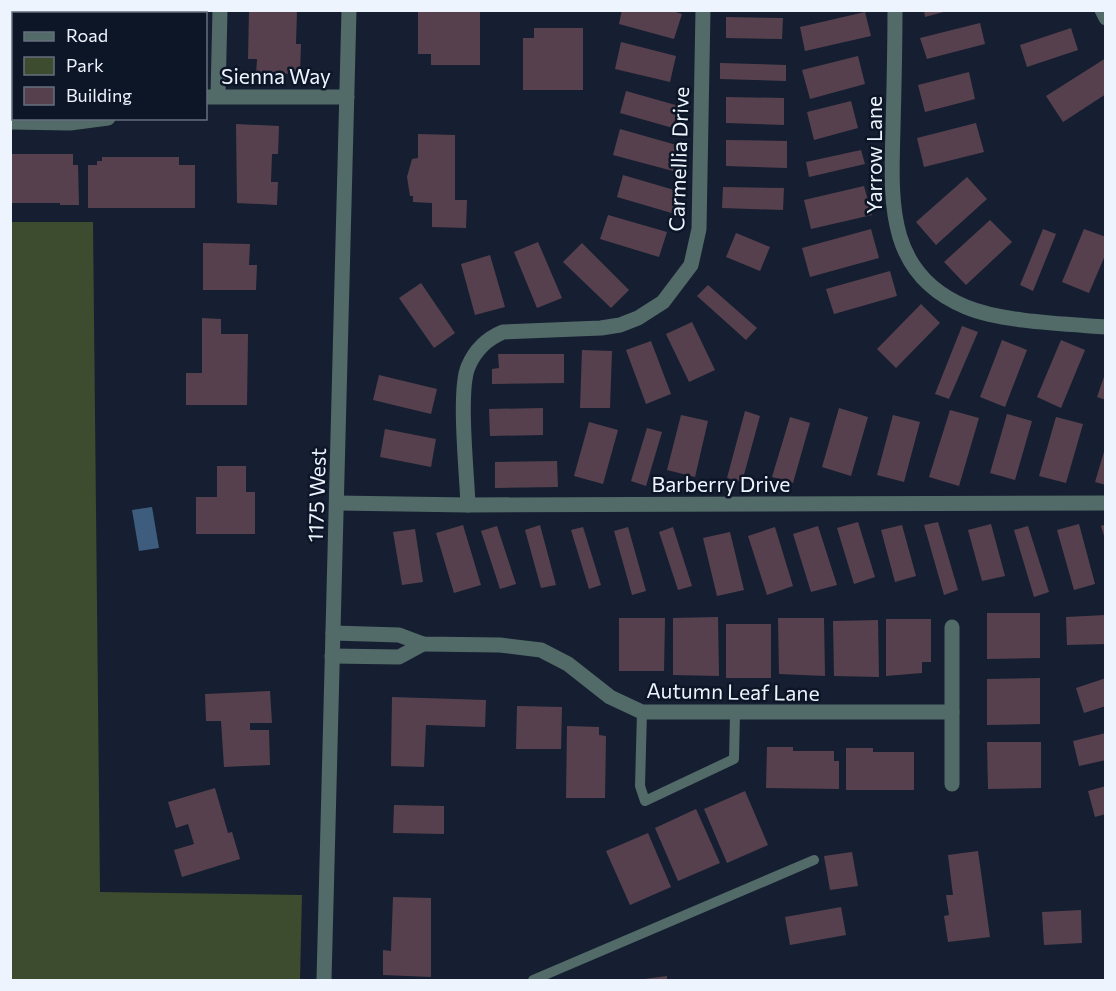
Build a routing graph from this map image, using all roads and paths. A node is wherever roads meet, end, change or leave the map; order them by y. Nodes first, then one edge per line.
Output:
1 (220, 10) edge
2 (349, 10) edge
3 (703, 10) edge
4 (895, 10) edge
5 (1102, 10) edge
6 (1106, 18) edge
7 (212, 96) edge
8 (347, 97) junction
9 (93, 120) edge
10 (19, 121) edge
11 (1106, 327) edge
12 (337, 503) junction
13 (1106, 503) edge
14 (468, 505) junction
15 (952, 627) dead end
16 (333, 633) junction
17 (423, 644) junction
18 (332, 656) junction
19 (642, 712) junction
20 (952, 712) junction
21 (735, 714) junction
22 (952, 784) dead end
23 (814, 860) dead end
24 (324, 981) edge
25 (533, 981) edge

1 - 7 street
2 - 8 street, 1175 West
3 - 14 street, Carmellia Drive
4 - 11 street, Yarrow Lane
5 - 6 street
7 - 8 street, Sienna Way
8 - 12 street, 1175 West
9 - 10 street
12 - 14 street, Barberry Drive
12 - 16 street, 1175 West
13 - 14 street, Barberry Drive
15 - 20 street
16 - 17 street, Autumn Leaf Lane
16 - 18 street, 1175 West
17 - 18 street, Autumn Leaf Lane
17 - 19 street, Autumn Leaf Lane
18 - 24 street, 1175 West
19 - 21 street, Autumn Leaf Lane
19 - 21 lane
20 - 21 street, Autumn Leaf Lane
20 - 22 street
23 - 25 lane

